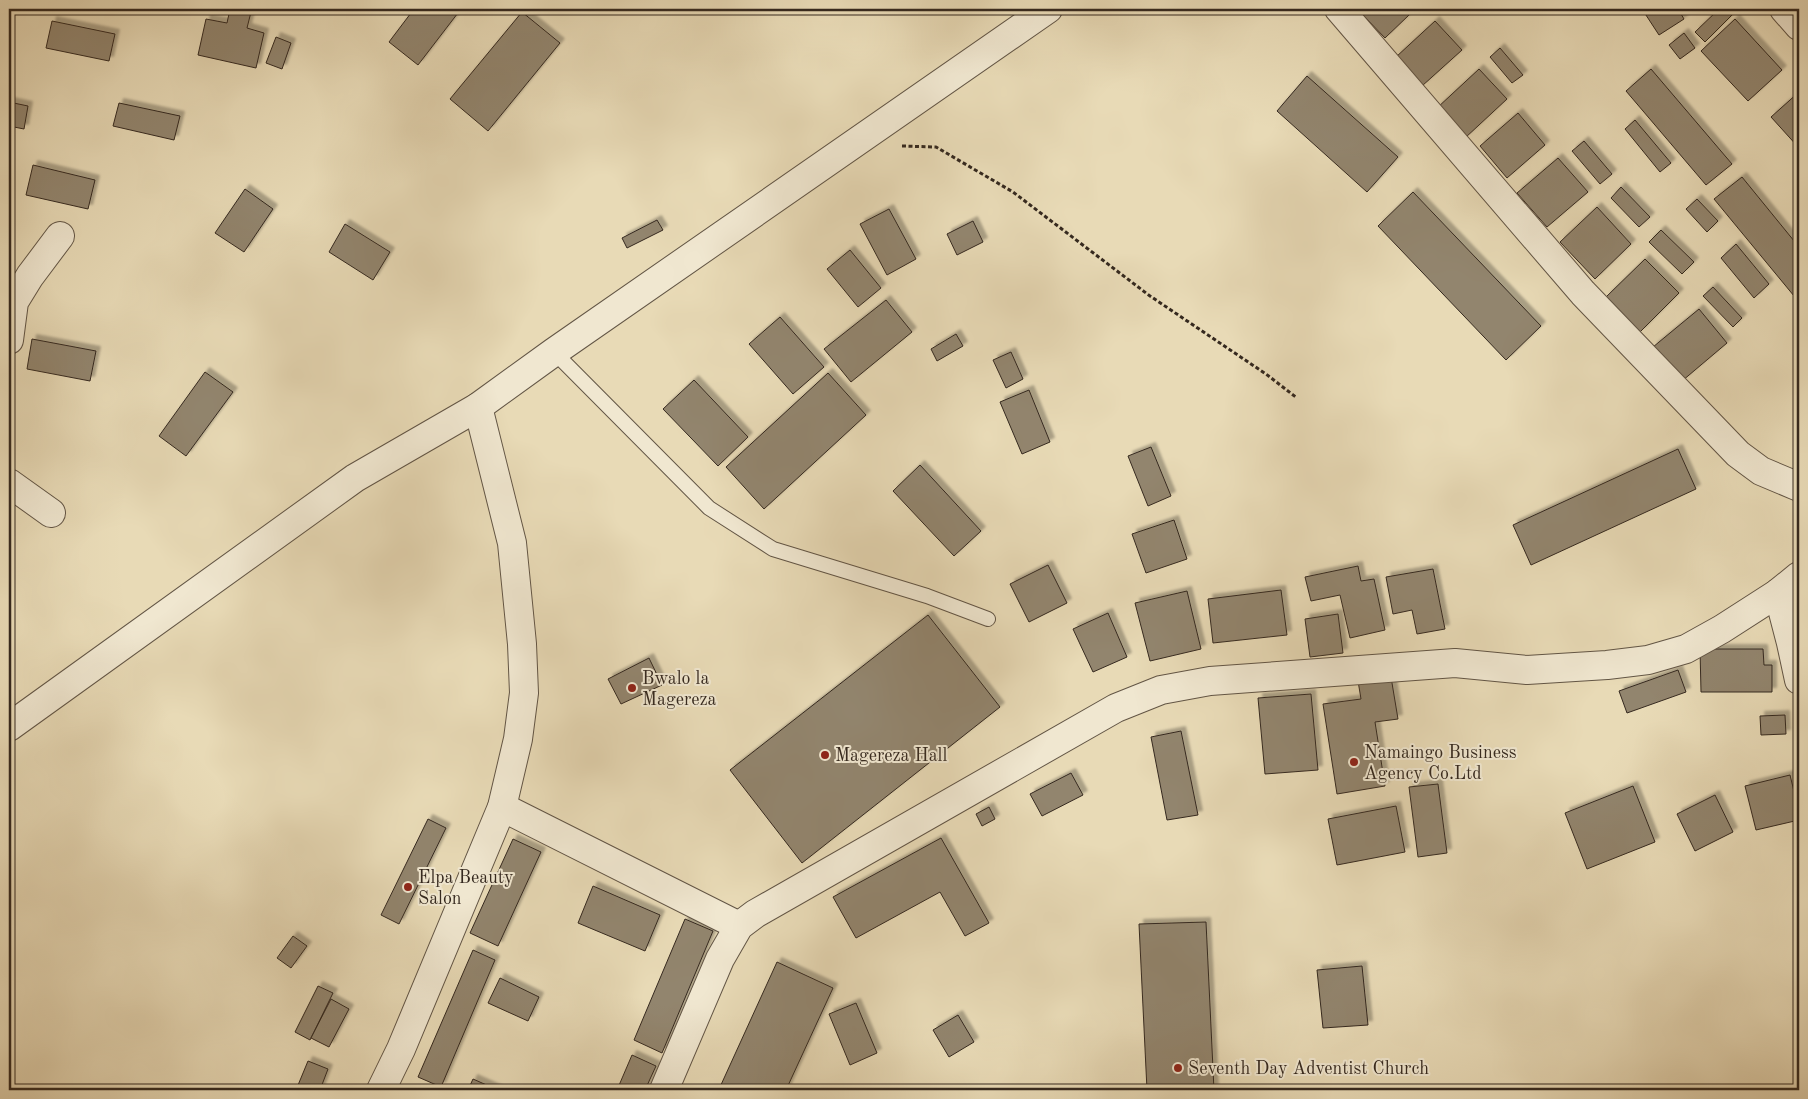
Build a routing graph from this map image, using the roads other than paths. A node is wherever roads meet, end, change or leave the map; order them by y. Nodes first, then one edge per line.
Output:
1 (1048, 9) edge
2 (1339, 9) edge
3 (1784, 9) edge
4 (1799, 26) edge
5 (60, 236) dead end
6 (9, 340) edge
7 (554, 352) junction
8 (478, 408) junction
9 (9, 483) edge
10 (1799, 487) edge
11 (51, 513) dead end
12 (1799, 576) edge
13 (1778, 592) junction
14 (988, 619) dead end
15 (1799, 680) edge
16 (9, 727) edge
17 (502, 807) junction
18 (739, 926) junction
19 (381, 1090) edge
20 (664, 1090) edge

1 - 7 street
2 - 10 street
3 - 4 street
5 - 6 street
7 - 8 street
7 - 14 lane
8 - 16 street
8 - 17 street
9 - 11 street
12 - 13 street
13 - 15 street
13 - 18 street
17 - 18 street
17 - 19 street
18 - 20 street

